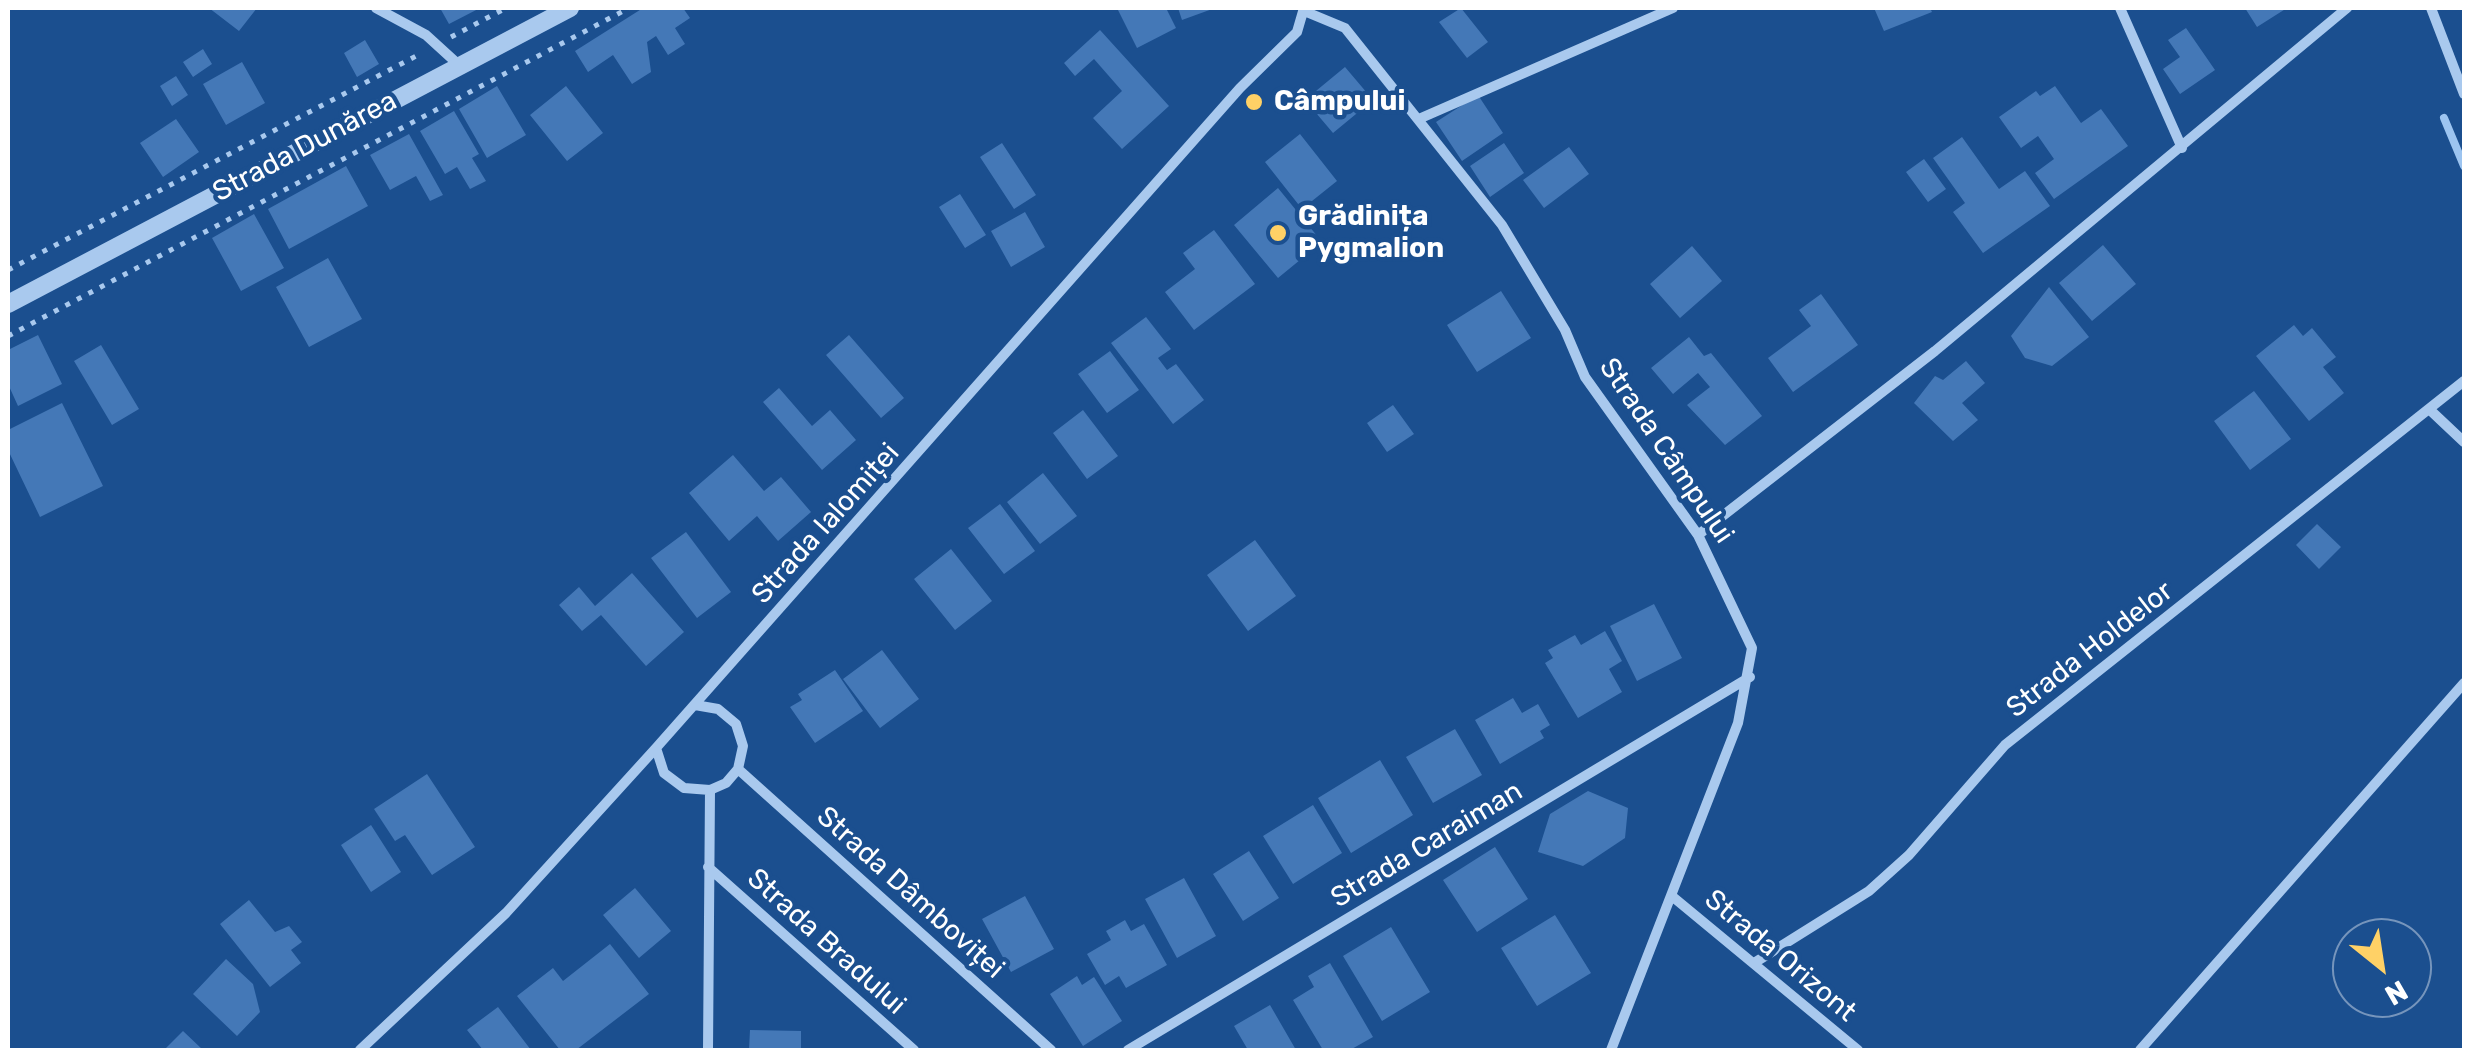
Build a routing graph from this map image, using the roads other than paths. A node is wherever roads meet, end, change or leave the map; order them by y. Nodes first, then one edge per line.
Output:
1 (376, 8) edge
2 (570, 8) edge
3 (1673, 8) edge
4 (2120, 8) edge
5 (2347, 8) edge
6 (2431, 8) edge
7 (1304, 9) edge
8 (460, 66) junction
9 (2464, 94) edge
10 (1420, 118) junction
11 (2182, 148) junction
12 (8, 304) edge
13 (2464, 381) edge
14 (2429, 410) junction
15 (2464, 442) edge
16 (1698, 534) junction
17 (1750, 677) junction
18 (2464, 683) edge
19 (695, 705) junction
20 (656, 748) junction
21 (738, 768) junction
22 (710, 790) junction
23 (708, 866) junction
24 (1673, 897) junction
25 (1754, 963) junction
26 (360, 1050) edge
27 (708, 1050) edge
28 (914, 1050) edge
29 (1051, 1050) edge
30 (1128, 1050) edge
31 (1612, 1050) edge
32 (1858, 1050) edge
33 (2140, 1050) edge

1 - 8 street
2 - 8 street, Strada Dunărea
3 - 10 street
4 - 11 street
5 - 11 street
6 - 9 street
7 - 10 street, Strada Câmpului
7 - 19 street, Strada Ialomiței
8 - 12 street, Strada Dunărea
10 - 16 street, Strada Câmpului
11 - 16 street
13 - 14 street, Strada Holdelor
14 - 15 street
14 - 25 street, Strada Holdelor
16 - 17 street, Strada Câmpului
17 - 24 street, Strada Câmpului
17 - 30 street, Strada Caraiman
18 - 33 street
19 - 20 street, Strada Ialomiței
19 - 21 street
20 - 22 street
20 - 26 street, Strada Ialomiței
21 - 22 street
21 - 29 street, Strada Dâmboviței
22 - 23 street
23 - 27 street
23 - 28 street, Strada Bradului
24 - 25 street, Strada Orizont
24 - 31 street, Strada Câmpului
25 - 32 street, Strada Orizont

